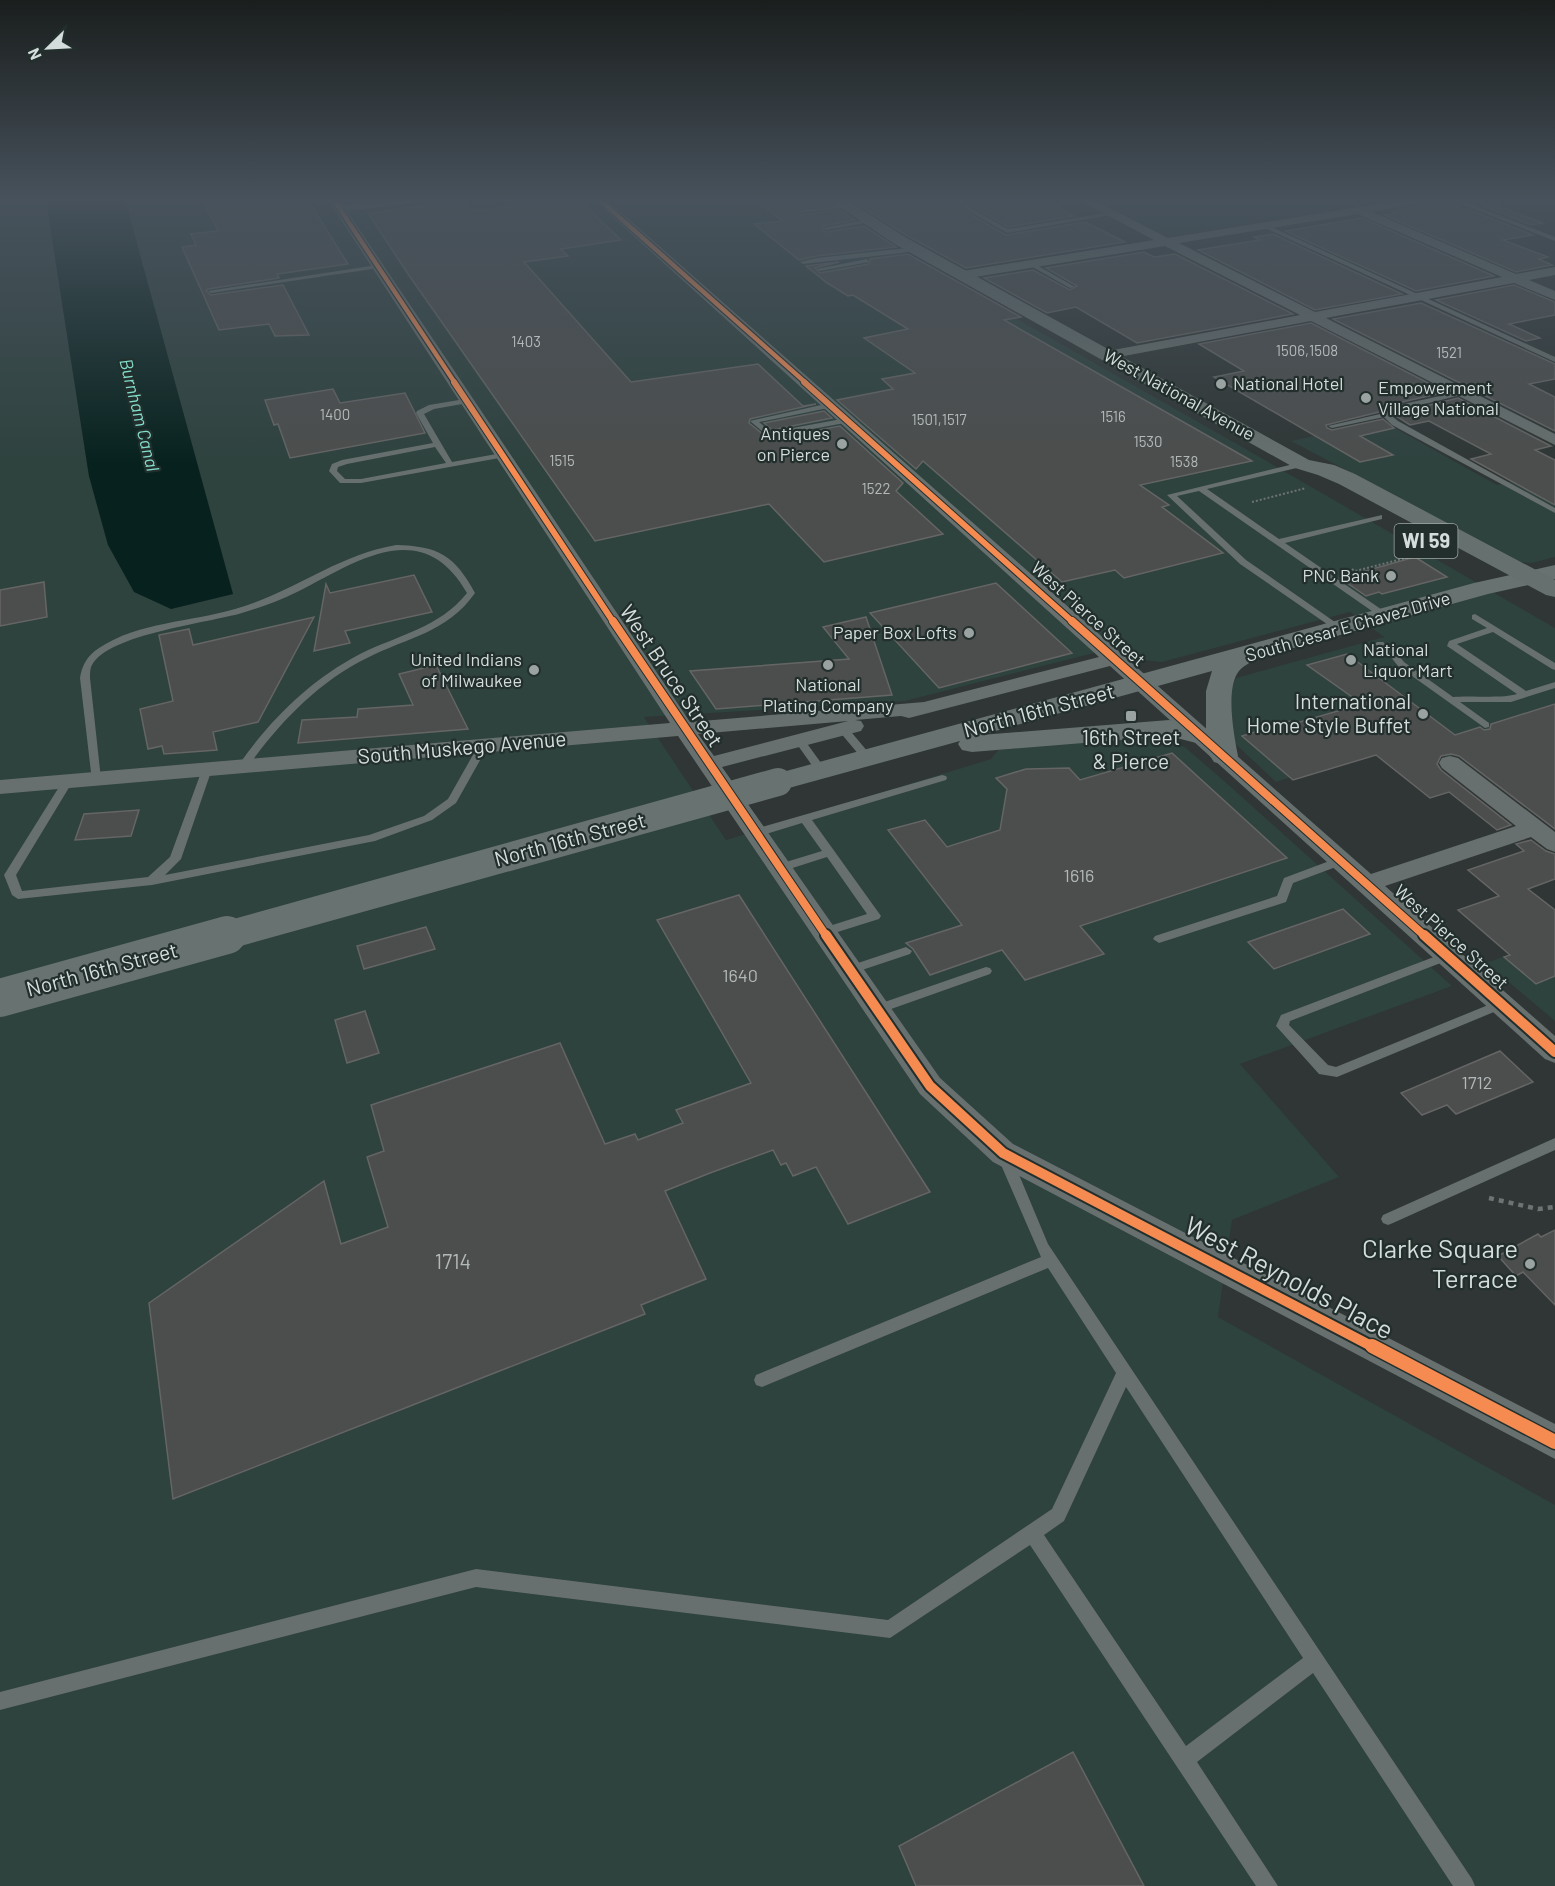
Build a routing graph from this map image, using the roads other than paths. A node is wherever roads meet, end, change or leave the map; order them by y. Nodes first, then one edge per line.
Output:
1 (232, 288) edge
2 (391, 288) edge
3 (699, 288) edge
4 (987, 288) edge
5 (1258, 288) edge
6 (1400, 288) edge
7 (1465, 288) edge
8 (1538, 288) edge
9 (211, 291) dead end
10 (1555, 296) edge
11 (1419, 297) junction
12 (1313, 316) junction
13 (1108, 355) junction
14 (1555, 360) edge
15 (1463, 393) junction
16 (465, 401) junction
17 (830, 405) junction
18 (1384, 416) junction
19 (847, 420) junction
20 (1332, 426) dead end
21 (1555, 440) edge
22 (437, 444) junction
23 (502, 455) junction
24 (450, 464) junction
25 (1302, 464) junction
26 (1200, 488) junction
27 (1407, 510) junction
28 (1555, 511) edge
29 (1379, 517) junction
30 (1277, 542) junction
31 (1543, 574) edge
32 (1502, 583) junction
33 (1555, 591) edge
34 (1555, 613) edge
35 (1385, 616) junction
36 (1475, 617) dead end
37 (1340, 629) junction
38 (1494, 629) junction
39 (1380, 644) dead end
40 (1243, 656) junction
41 (1113, 659) junction
42 (1555, 667) edge
43 (1141, 684) junction
44 (1555, 685) edge
45 (1525, 695) junction
46 (1452, 700) junction
47 (924, 708) junction
48 (1485, 725) dead end
49 (684, 729) junction
50 (843, 729) junction
51 (1200, 736) junction
52 (799, 740) junction
53 (483, 746) junction
54 (901, 748) junction
55 (864, 754) dead end
56 (1224, 756) junction
57 (1450, 763) dead end
58 (709, 764) junction
59 (243, 766) junction
60 (207, 769) junction
61 (820, 769) dead end
62 (942, 778) dead end
63 (96, 779) junction
64 (68, 781) junction
65 (0, 787) edge
66 (805, 819) junction
67 (1534, 828) junction
68 (756, 833) junction
69 (1555, 844) edge
70 (829, 853) junction
71 (1340, 861) junction
72 (780, 868) junction
73 (152, 881) junction
74 (1367, 884) junction
75 (824, 932) junction
76 (1159, 939) dead end
77 (906, 951) dead end
78 (1447, 956) junction
79 (850, 970) junction
80 (986, 970) dead end
81 (0, 998) edge
82 (1502, 1004) junction
83 (877, 1009) junction
84 (1555, 1052) edge
85 (1555, 1144) edge
86 (1003, 1153) junction
87 (1388, 1219) dead end
88 (1051, 1260) junction
89 (1125, 1372) junction
90 (762, 1380) dead end
91 (1555, 1442) edge
92 (1032, 1533) junction
93 (1315, 1660) junction
94 (0, 1701) edge
95 (1185, 1759) junction
96 (1268, 1886) edge
97 (1464, 1886) edge

1 - 9 lane
2 - 16 street, West Bruce Street
3 - 17 street, West Pierce Street
4 - 13 main road, West National Avenue / WI 59
5 - 12 street
6 - 11 lane
7 - 11 street
8 - 10 street
11 - 12 street
11 - 14 lane
12 - 13 street
12 - 15 street
13 - 25 main road, West National Avenue / WI 59
15 - 18 lane
15 - 21 street
16 - 22 lane
16 - 23 street, West Bruce Street
17 - 19 street, West Pierce Street
17 - 19 lane
18 - 20 lane
18 - 28 lane
19 - 41 street, West Pierce Street
22 - 24 lane
22 - 24 lane
23 - 24 lane
23 - 49 street, West Bruce Street
25 - 26 lane
25 - 27 main road, West National Avenue / WI 59
25 - 29 main road, West National Avenue / WI 59
26 - 30 lane
26 - 37 lane
27 - 29 main road
27 - 31 main road, West National Avenue / WI 59
29 - 30 lane
29 - 32 main road, West National Avenue / WI 59
30 - 35 lane
31 - 32 main road, South Cesar E Chavez Drive
31 - 33 main road, West National Avenue / WI 59
32 - 34 main road, West National Avenue / WI 59
32 - 35 main road, South Cesar E Chavez Drive
35 - 37 main road, South Cesar E Chavez Drive
36 - 38 lane
37 - 40 main road, South Cesar E Chavez Drive
38 - 42 lane
38 - 45 lane
39 - 46 lane
40 - 43 main road, South Cesar E Chavez Drive
40 - 56 main road
41 - 43 street, West Pierce Street
41 - 47 street, South Muskego Avenue
43 - 51 street, West Pierce Street
43 - 54 main road, North 16th Street
44 - 45 lane
45 - 46 lane
46 - 48 lane
47 - 49 street, South Muskego Avenue
47 - 50 street, South Muskego Avenue
49 - 53 street, South Muskego Avenue
49 - 58 street, West Bruce Street
50 - 52 street, South Muskego Avenue
50 - 55 lane
51 - 54 main road
51 - 56 street, West Pierce Street
52 - 58 street, South Muskego Avenue
52 - 61 lane
53 - 59 street, South Muskego Avenue
53 - 73 lane
54 - 81 main road, North 16th Street, bridge
56 - 71 street, West Pierce Street
57 - 67 street
58 - 68 street, West Bruce Street
59 - 60 street, South Muskego Avenue
59 - 63 lane
60 - 63 street, South Muskego Avenue
60 - 73 lane
62 - 66 lane
63 - 64 street, South Muskego Avenue
64 - 65 street, South Muskego Avenue
64 - 73 lane
66 - 68 lane
66 - 70 lane
67 - 69 street
67 - 74 street
68 - 72 street, West Bruce Street
70 - 72 lane
70 - 75 lane
71 - 74 street, West Pierce Street
71 - 76 lane
72 - 75 street, West Bruce Street
74 - 78 street, West Pierce Street
75 - 79 street, West Bruce Street
77 - 79 lane
78 - 82 street, West Pierce Street
78 - 82 lane
79 - 83 street, West Bruce Street
80 - 83 lane
82 - 84 street, West Pierce Street
83 - 86 street, West Bruce Street
85 - 87 lane
86 - 88 lane
86 - 91 street, West Reynolds Place
88 - 89 lane
88 - 90 lane
89 - 92 lane
89 - 93 lane
92 - 94 lane
92 - 95 lane
93 - 95 lane
93 - 97 lane
95 - 96 lane

